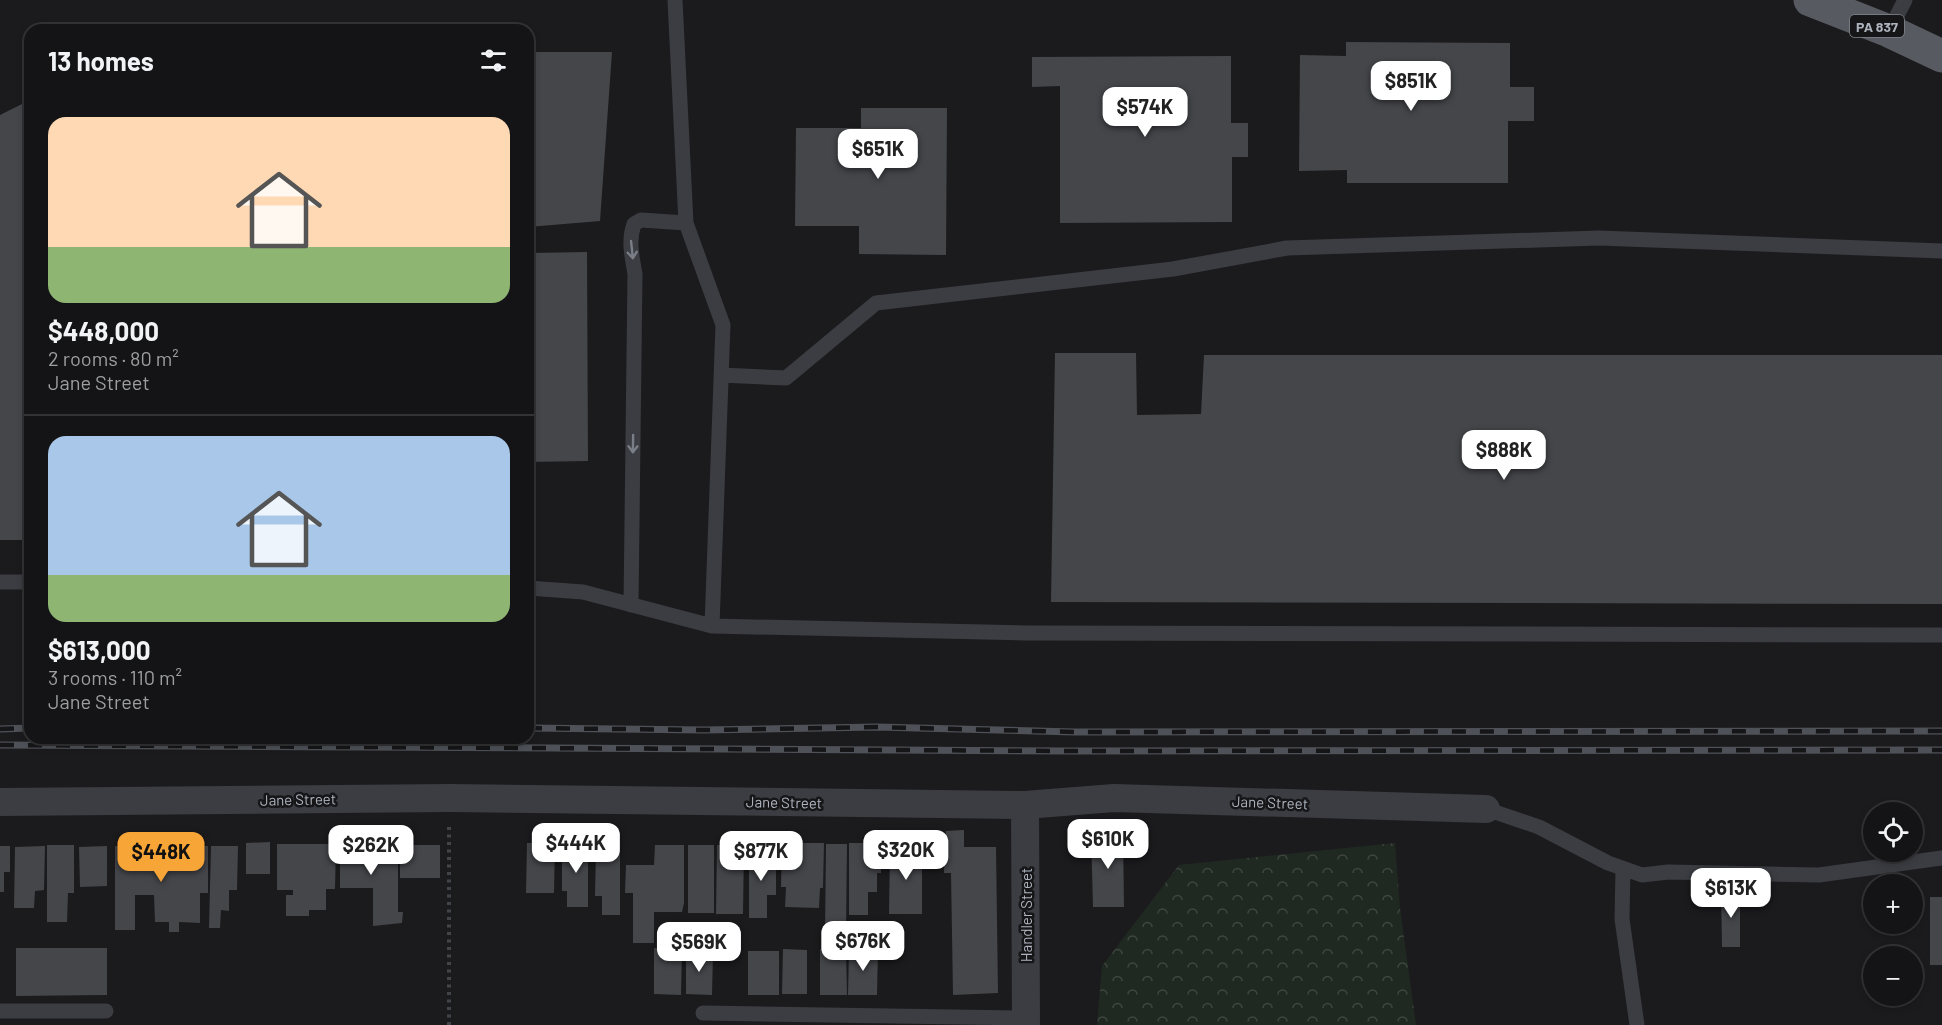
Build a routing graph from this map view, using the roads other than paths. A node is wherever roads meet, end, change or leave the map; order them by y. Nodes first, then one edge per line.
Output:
1 (675, 0) edge
2 (1810, 0) edge
3 (1905, 0) edge
4 (1889, 31) junction
5 (1942, 56) edge
6 (686, 224) junction
7 (1942, 251) edge
8 (721, 375) junction
9 (0, 582) edge
10 (24, 582) edge
11 (534, 588) edge
12 (631, 605) junction
13 (712, 626) junction
14 (1942, 635) edge
15 (0, 802) edge
16 (1025, 805) junction
17 (1486, 809) joint
18 (1942, 858) edge
19 (1623, 868) junction
20 (0, 1011) edge
21 (106, 1011) dead end
22 (703, 1013) dead end
23 (1026, 1021) edge
24 (1637, 1025) edge

1 - 6 lane
2 - 4 main road, PA 837
3 - 4 lane
4 - 5 main road, PA 837
6 - 8 lane
6 -> 12 lane
7 - 8 lane
8 - 13 lane
9 - 10 lane
11 - 12 lane
12 - 13 lane
13 - 14 lane
15 - 16 street, Jane Street
16 - 17 street, Jane Street
16 - 23 street, Handler Street
17 - 19 lane, Jane Street
18 - 19 lane, Jane Street
19 - 24 lane
20 - 21 lane
22 - 23 lane

